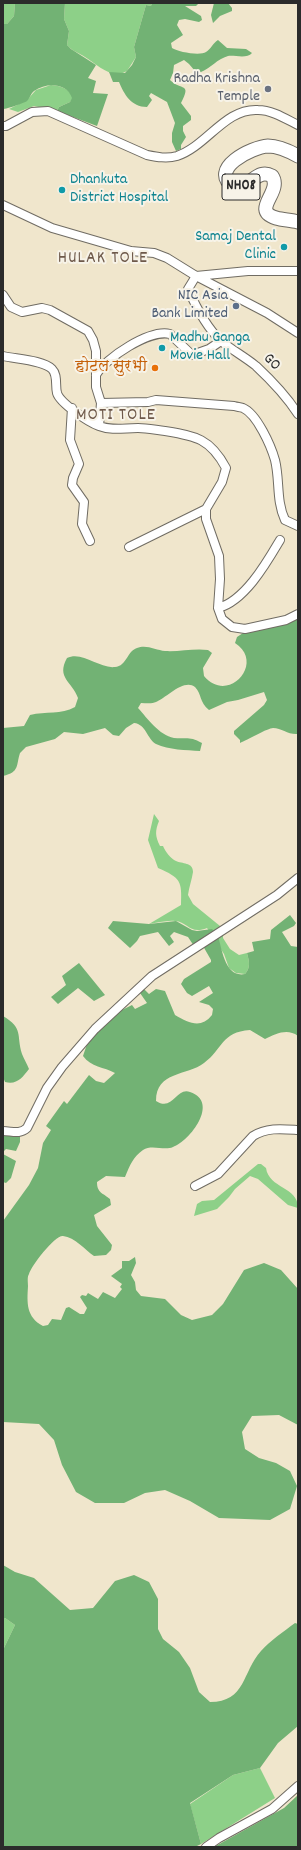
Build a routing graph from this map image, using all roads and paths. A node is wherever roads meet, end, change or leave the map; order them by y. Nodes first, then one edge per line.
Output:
1 (298, 125) edge
2 (3, 126) edge
3 (298, 156) edge
4 (3, 205) edge
5 (298, 222) edge
6 (298, 271) edge
7 (196, 276) junction
8 (3, 295) edge
9 (298, 334) edge
10 (221, 341) junction
11 (3, 356) edge
12 (96, 376) junction
13 (101, 403) junction
14 (72, 408) junction
15 (298, 414) edge
16 (99, 426) junction
17 (206, 509) junction
18 (298, 526) edge
19 (280, 540) dead end
20 (90, 541) dead end
21 (129, 547) dead end
22 (218, 608) junction
23 (298, 614) edge
24 (298, 878) edge
25 (298, 1130) edge
26 (3, 1131) edge
27 (195, 1186) dead end
28 (298, 1786) edge
29 (206, 1847) edge

1 - 2 street
3 - 5 main road, NH08
4 - 7 street
6 - 7 street
7 - 9 street
7 - 10 street, GO
8 - 12 street
10 - 12 street
10 - 15 street, GO
11 - 14 street
12 - 13 street
13 - 16 street
13 - 18 street
14 - 16 street
14 - 20 street
16 - 17 street
17 - 21 street
17 - 22 street
19 - 22 street
22 - 23 street
24 - 26 street
25 - 27 street
28 - 29 street

